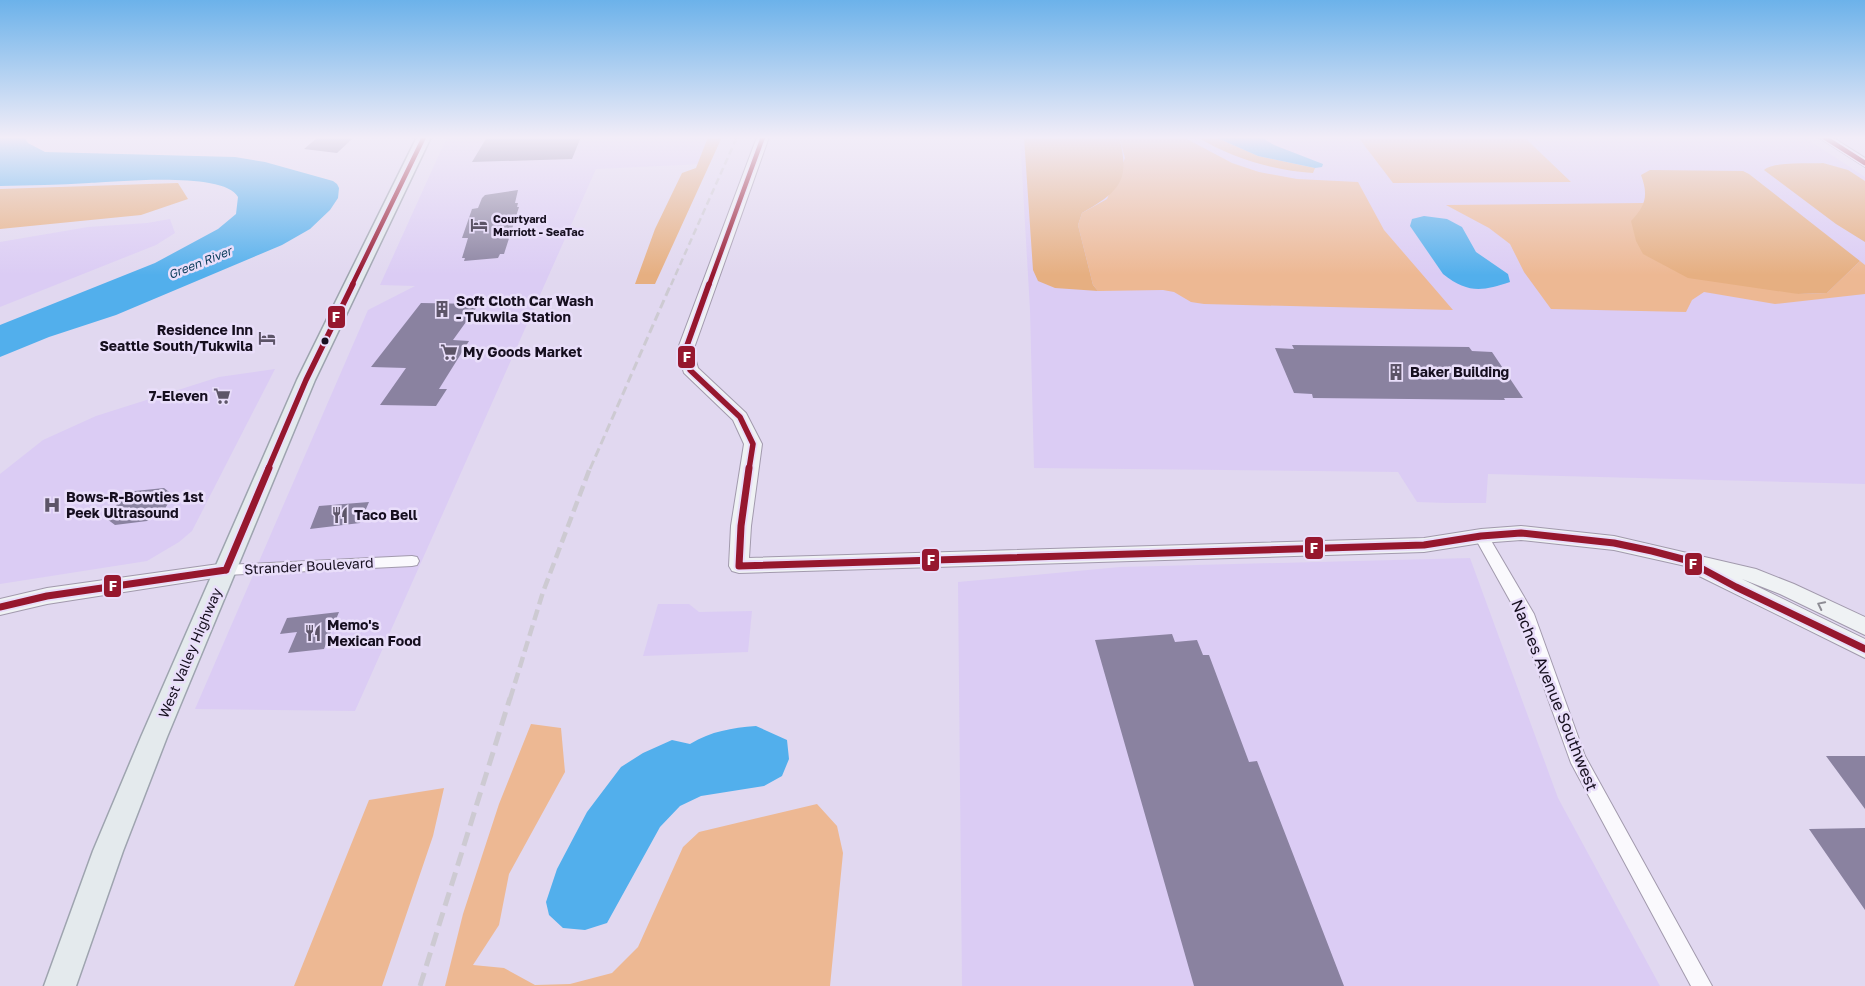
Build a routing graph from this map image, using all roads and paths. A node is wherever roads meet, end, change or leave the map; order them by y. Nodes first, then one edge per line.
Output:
1 (402, 183) edge
2 (745, 183) edge
3 (704, 298) joint
4 (1481, 536) junction
5 (1686, 560) junction
6 (412, 561) dead end
7 (226, 570) junction
8 (0, 607) edge
9 (1865, 627) edge
10 (1865, 649) edge
11 (60, 986) edge
12 (1702, 986) edge

1 - 7 main road, West Valley Highway
2 - 3 street
3 - 4 street
4 - 5 street
4 - 12 street, Naches Avenue Southwest
9 -> 5 street
5 - 10 street
6 - 7 street, Strander Boulevard
7 - 8 street, Strander Boulevard
7 - 11 main road, West Valley Highway

